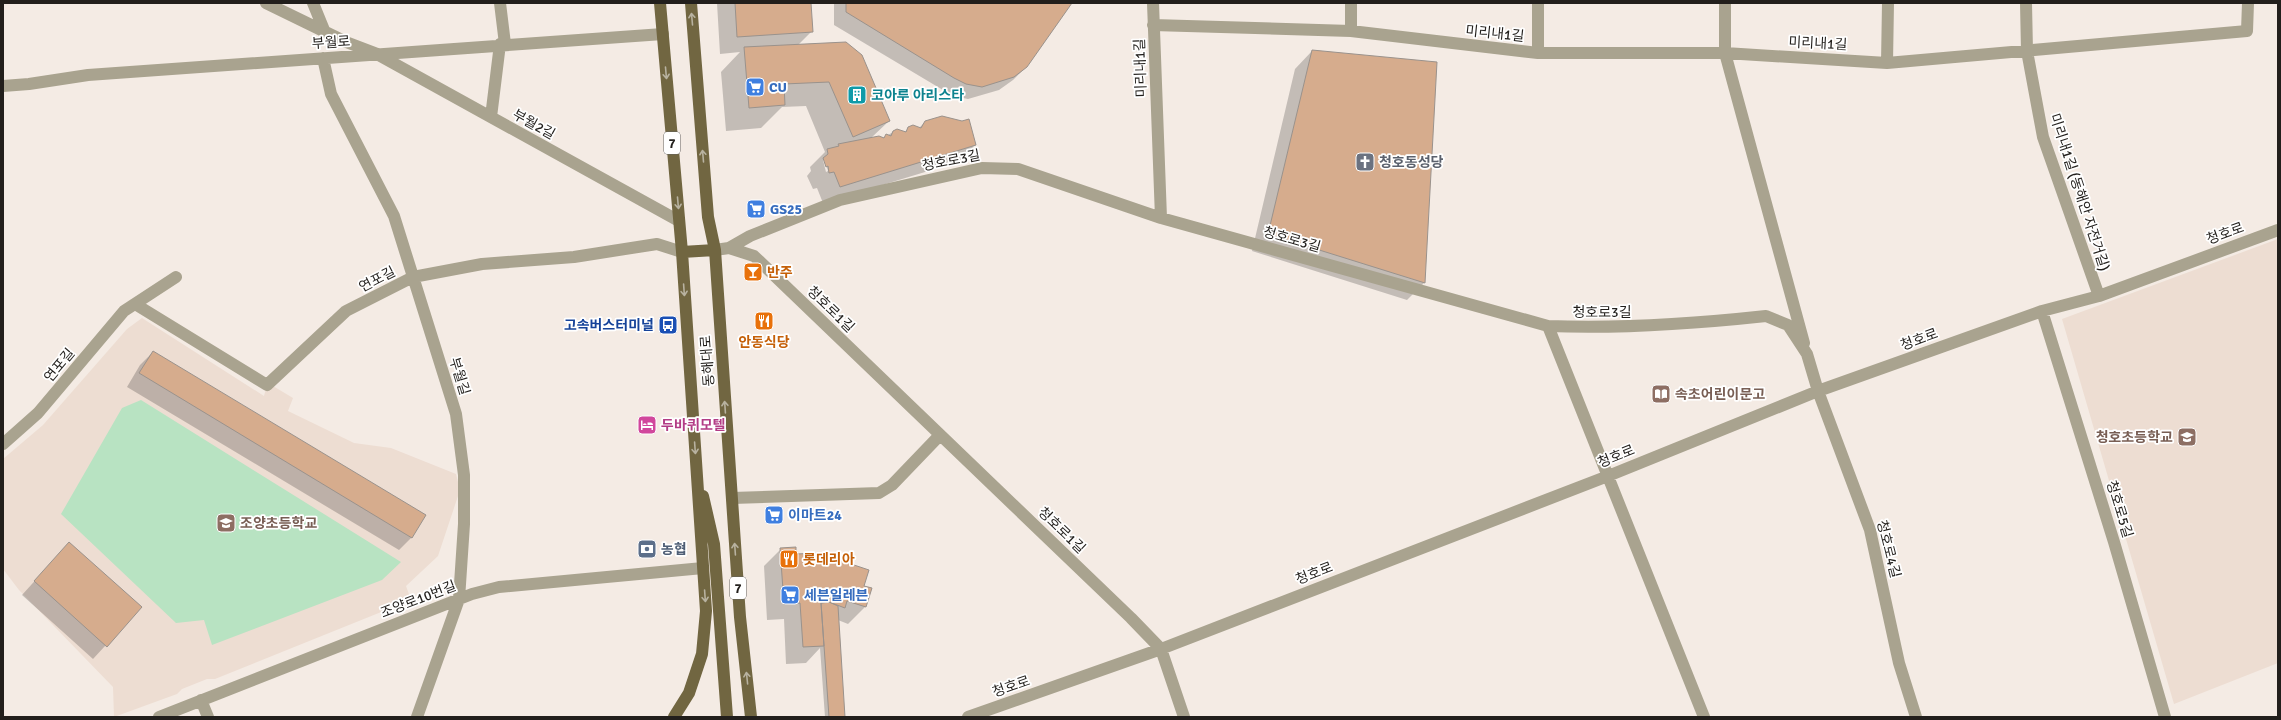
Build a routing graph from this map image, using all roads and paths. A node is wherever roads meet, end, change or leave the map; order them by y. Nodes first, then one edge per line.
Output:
1 (266, 3) edge
2 (313, 3) edge
3 (500, 3) edge
4 (660, 3) edge
5 (691, 3) edge
6 (1153, 3) edge
7 (1351, 3) edge
8 (1538, 3) edge
9 (1725, 3) edge
10 (1888, 3) edge
11 (2026, 3) edge
12 (2248, 3) edge
13 (1153, 25) junction
14 (324, 30) junction
15 (1351, 31) junction
16 (663, 34) junction
17 (503, 44) junction
18 (2027, 51) junction
19 (1538, 52) junction
20 (375, 53) junction
21 (1725, 53) junction
22 (323, 58) junction
23 (1887, 62) junction
24 (3, 86) edge
25 (491, 117) junction
26 (1161, 218) junction
27 (679, 221) junction
28 (2278, 230) edge
29 (729, 248) junction
30 (715, 250) junction
31 (682, 252) junction
32 (176, 277) dead end
33 (413, 277) junction
34 (2099, 296) junction
35 (135, 304) junction
36 (2042, 311) junction
37 (1548, 326) junction
38 (1807, 354) junction
39 (1818, 391) junction
40 (940, 435) junction
41 (3, 444) edge
42 (696, 473) junction
43 (1608, 476) junction
44 (732, 498) junction
45 (703, 568) junction
46 (459, 599) junction
47 (1161, 649) junction
48 (201, 700) junction
49 (159, 717) edge
50 (208, 717) edge
51 (417, 717) edge
52 (674, 717) edge
53 (727, 717) edge
54 (751, 717) edge
55 (968, 717) edge
56 (1184, 717) edge
57 (1704, 717) edge
58 (1916, 717) edge
59 (2165, 717) edge

1 - 14 street, 부월2길
2 - 14 street
3 - 17 street
4 - 16 main road, 동해대로 / 7
30 -> 5 main road, 동해대로 / 7
6 - 13 street
7 - 15 street
8 - 19 street
9 - 21 street
10 - 23 street
11 - 18 street, 미리내1길 (동해안 자전거길)
12 - 18 street, 미리내1길
13 - 15 street, 미리내1길
13 - 26 street, 미리내1길
14 - 20 street, 부월2길
15 - 19 street, 미리내1길
16 - 17 street, 부월로
16 -> 27 main road, 동해대로 / 7
17 - 20 street, 부월로
17 - 25 street
18 - 23 street, 미리내1길
18 - 34 street, 미리내1길 (동해안 자전거길)
19 - 21 street, 미리내1길
20 - 22 street, 부월로
20 - 25 street, 부월2길
21 - 23 street, 미리내1길
21 - 38 street
22 - 24 street, 부월로
22 - 33 street, 부월길
25 - 27 street, 부월2길
26 - 29 street, 청호로3길
26 - 37 street, 청호로3길
27 - 31 main road, 동해대로 / 7
28 - 34 street, 청호로
29 - 30 street
29 - 40 street, 청호로1길
30 - 31 main road
44 -> 30 main road, 동해대로 / 7
31 - 33 street, 연포길
31 -> 42 main road, 동해대로 / 7
32 - 35 street, 연포길
33 - 35 street, 연포길
33 - 46 street, 부월길
34 - 36 street, 청호로
35 - 41 street, 연포길
36 - 39 street, 청호로
36 - 59 street, 청호로5길
37 - 38 street, 청호로3길
37 - 43 street
38 - 39 street, 청호로3길
39 - 43 street, 청호로
39 - 58 street, 청호로4길
40 - 44 street
40 - 47 street, 청호로1길
42 - 45 main road, 동해대로 / 7
42 - 53 main road, 동해대로 / 7
43 - 47 street, 청호로
43 - 57 street
54 -> 44 main road, 동해대로 / 7
45 - 46 street, 조양로10번길
45 -> 52 main road, 동해대로 / 7
46 - 48 street, 조양로10번길
46 - 51 street, 부월길
47 - 55 street, 청호로
47 - 56 street
48 - 49 street, 조양로10번길
48 - 50 street

